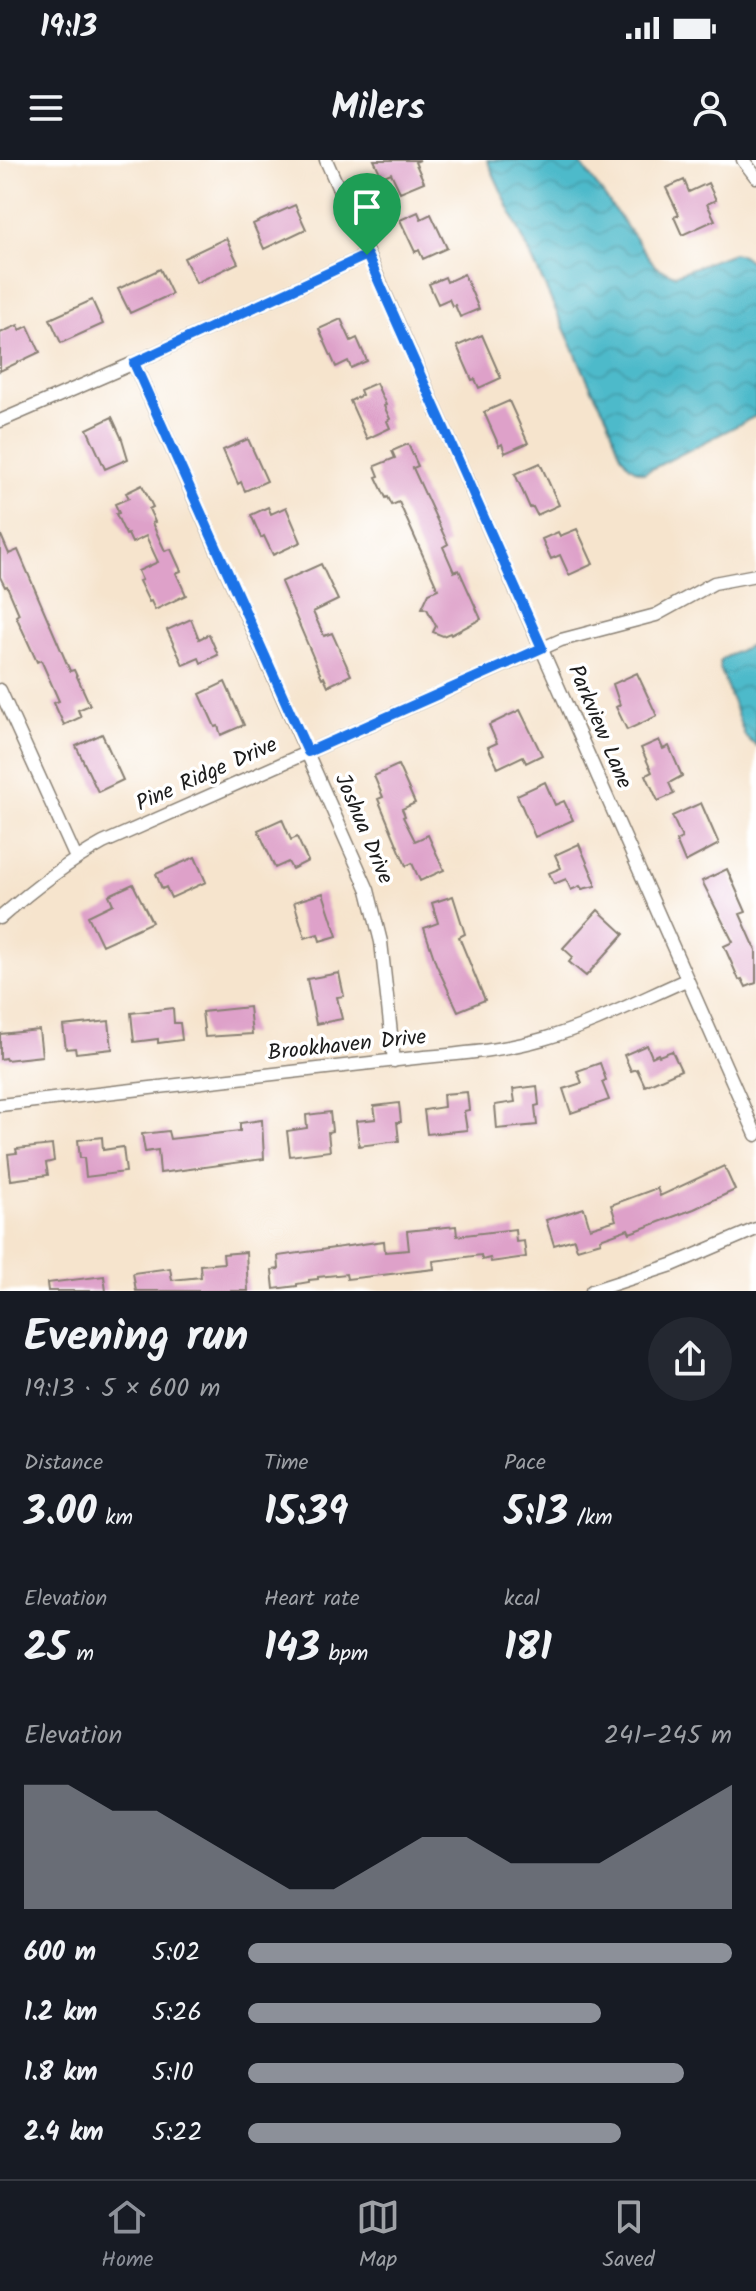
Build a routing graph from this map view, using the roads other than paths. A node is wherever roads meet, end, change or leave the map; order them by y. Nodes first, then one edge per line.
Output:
1 (326, 160) edge
2 (743, 160) edge
3 (756, 177) edge
4 (367, 255) junction
5 (134, 363) junction
6 (0, 421) edge
7 (756, 575) edge
8 (542, 648) junction
9 (0, 690) edge
10 (308, 752) junction
11 (76, 858) junction
12 (0, 918) edge
13 (686, 980) junction
14 (394, 1061) junction
15 (0, 1105) edge
16 (756, 1135) edge
17 (756, 1229) edge
18 (592, 1291) edge

1 - 4 street, Parkview Lane
2 - 3 street
4 - 5 street
4 - 8 street, Parkview Lane
5 - 6 street
5 - 10 street, Joshua Drive
7 - 8 street, Pine Ridge Drive
8 - 10 street, Pine Ridge Drive
8 - 13 street, Parkview Lane
9 - 11 street
10 - 11 street, Pine Ridge Drive
10 - 14 street, Joshua Drive
11 - 12 street, Pine Ridge Drive
13 - 14 street, Brookhaven Drive
13 - 16 street, Parkview Lane
14 - 15 street, Brookhaven Drive
17 - 18 street

